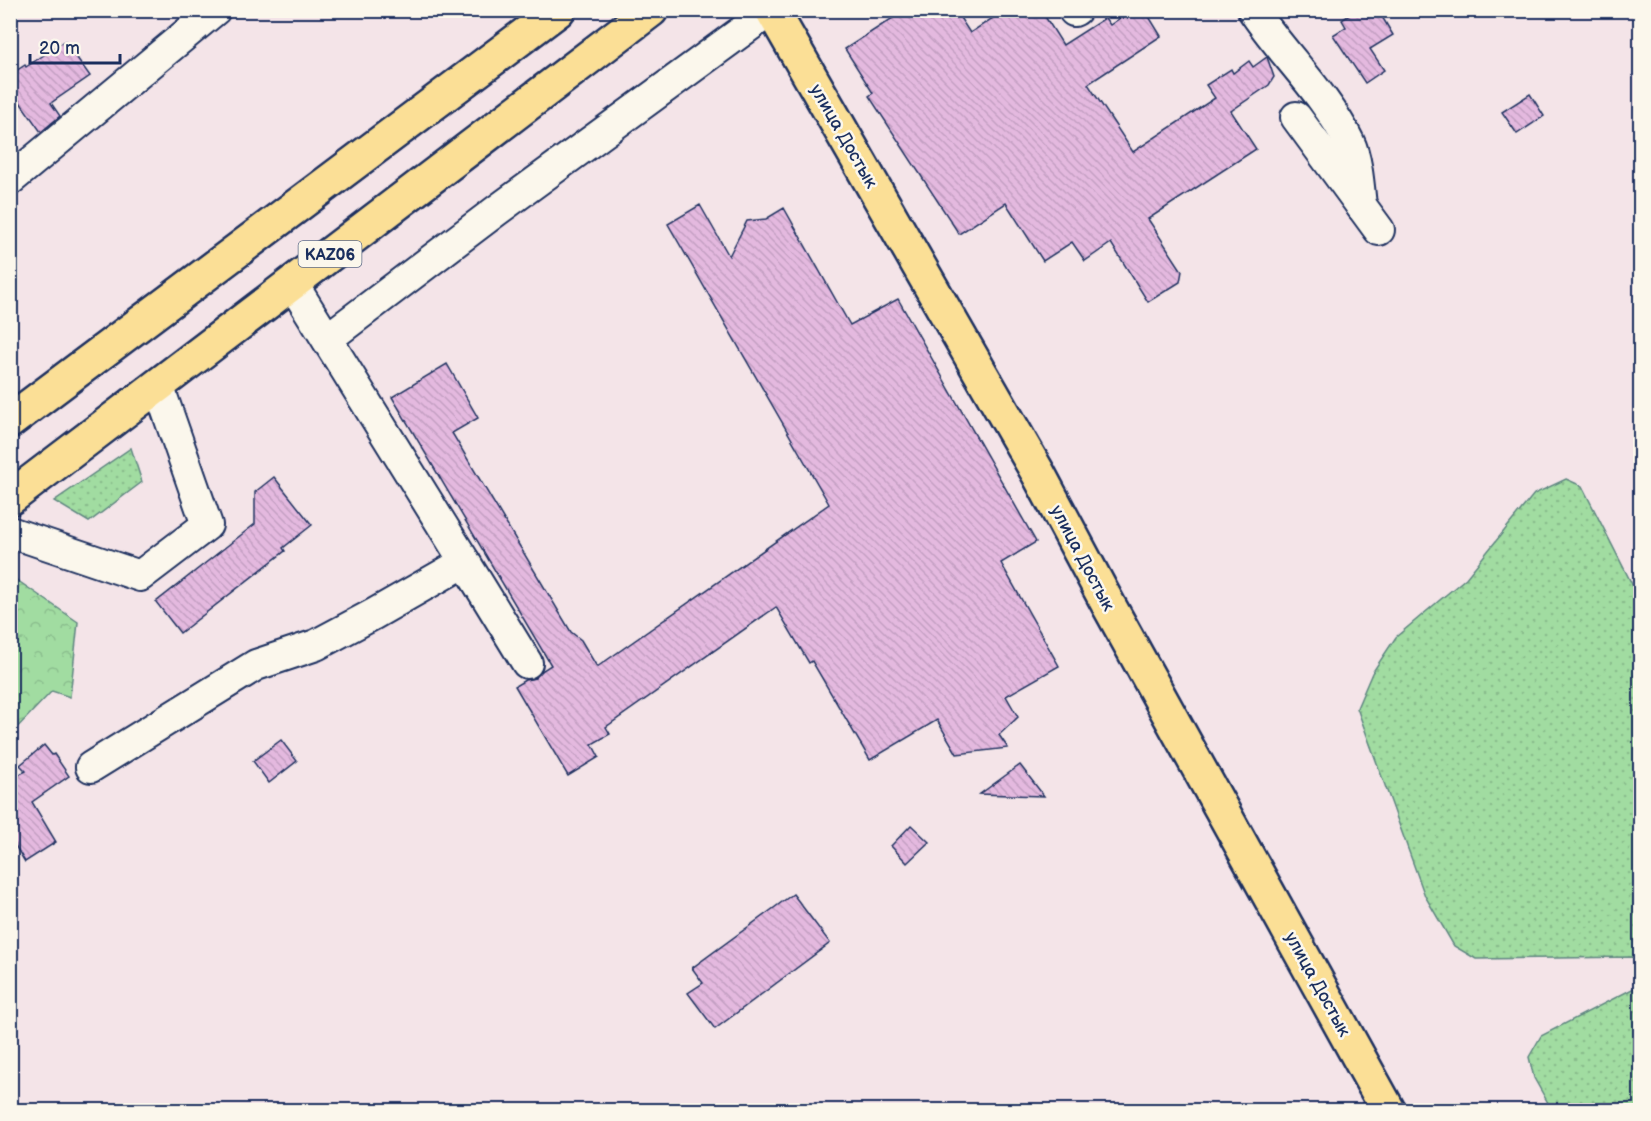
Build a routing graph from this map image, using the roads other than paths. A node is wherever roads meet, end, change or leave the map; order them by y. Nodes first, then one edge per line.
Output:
1 (215, 10) edge
2 (558, 10) edge
3 (651, 10) edge
4 (772, 10) edge
5 (1253, 10) edge
6 (1296, 117) dead end
7 (10, 180) edge
8 (1362, 206) junction
9 (1379, 230) dead end
10 (292, 283) junction
11 (327, 339) junction
12 (158, 385) junction
13 (10, 420) edge
14 (10, 498) edge
15 (10, 532) edge
16 (465, 561) junction
17 (527, 663) dead end
18 (91, 767) dead end
19 (1388, 1110) edge

1 - 7 street
2 - 13 main road
3 - 10 main road, KАZ06
4 - 11 street
4 - 19 main road, улица Достык
5 - 8 street
6 - 8 street
8 - 9 street
10 - 11 street
10 - 12 main road, KАZ06
11 - 16 street
12 - 14 main road, KАZ06
12 - 15 street
16 - 17 street
16 - 18 street

